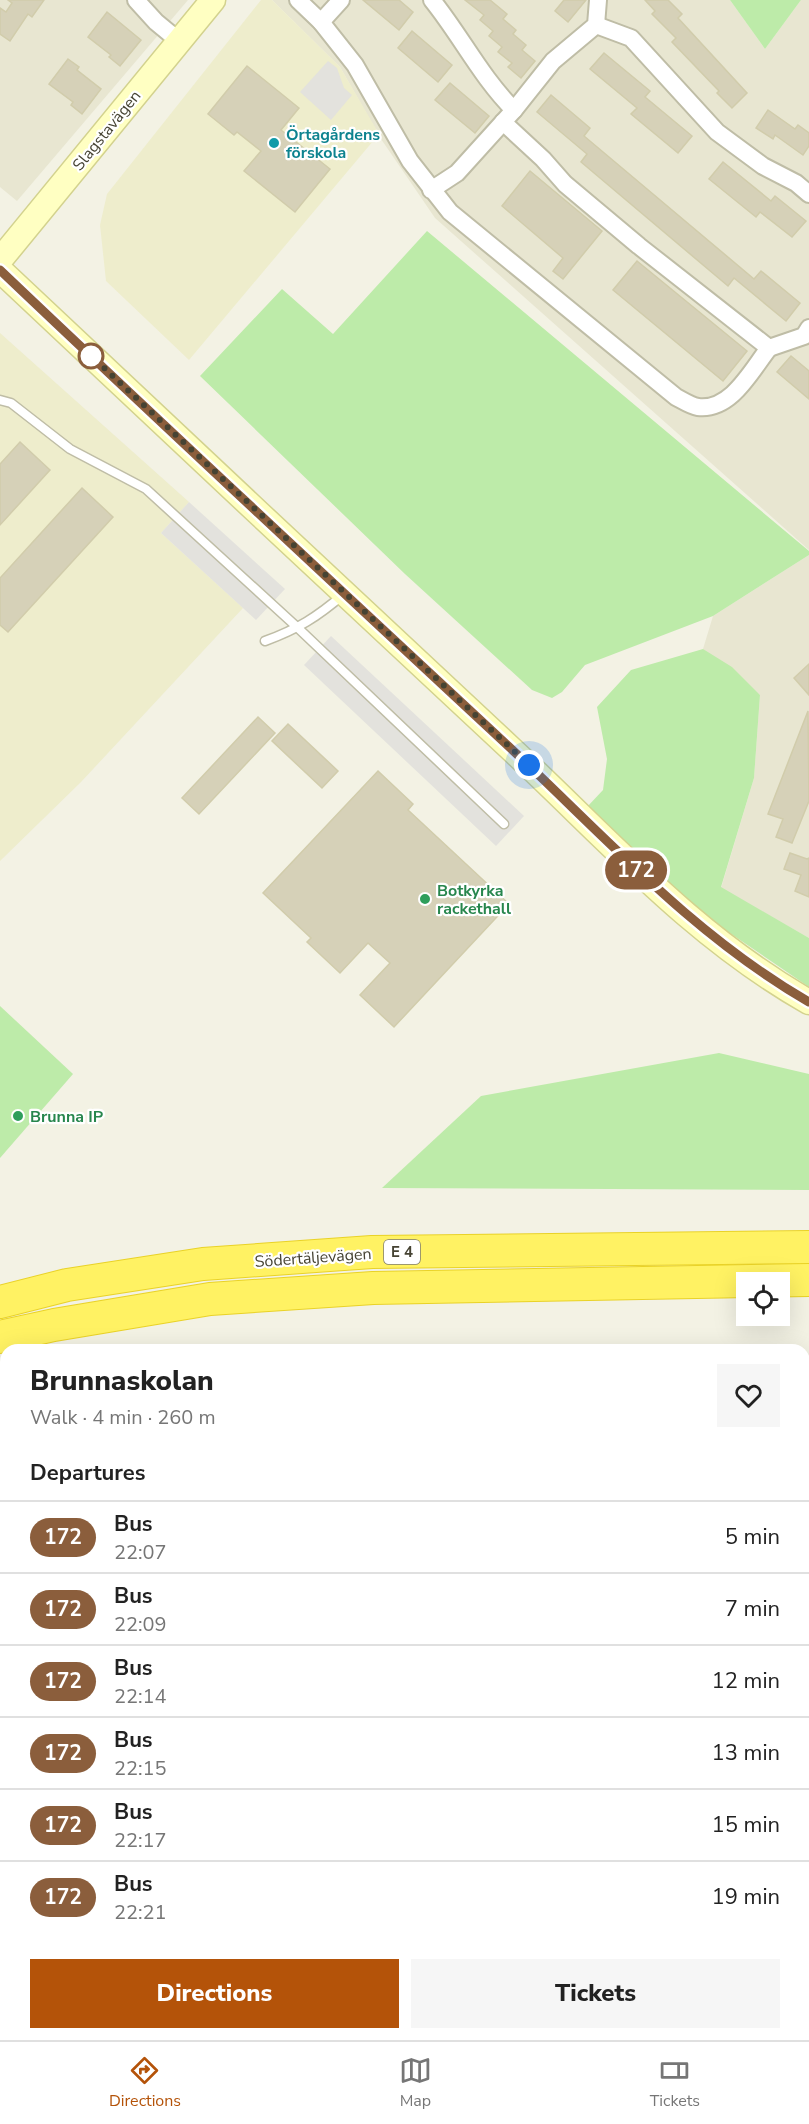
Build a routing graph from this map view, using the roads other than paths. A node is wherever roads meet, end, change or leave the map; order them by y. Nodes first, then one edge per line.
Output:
1 (135, 0) edge
2 (213, 0) edge
3 (298, 0) edge
4 (341, 0) edge
5 (432, 0) edge
6 (598, 0) edge
7 (321, 22) junction
8 (596, 25) junction
9 (179, 41) junction
10 (508, 116) junction
11 (431, 190) junction
12 (809, 194) edge
13 (0, 260) edge
14 (0, 270) edge
15 (807, 335) edge
16 (769, 348) junction
17 (0, 400) edge
18 (344, 594) junction
19 (298, 628) junction
20 (265, 641) dead end
21 (504, 824) dead end
22 (809, 1002) edge
23 (809, 1247) edge
24 (809, 1280) edge
25 (0, 1302) edge
26 (0, 1337) edge

1 - 9 street
2 - 9 main road, Slagstavägen
3 - 7 street
4 - 7 street
5 - 10 street
6 - 8 street
7 - 11 street
8 - 10 street
8 - 12 street
9 - 13 main road, Slagstavägen
10 - 11 street
10 - 16 street
11 - 16 street
14 - 18 main road
15 - 16 street
17 - 19 lane
18 - 19 lane
18 - 22 main road
19 - 20 lane
19 - 21 lane
23 - 25 highway, Södertäljevägen / E 4
24 - 26 highway, E 4

